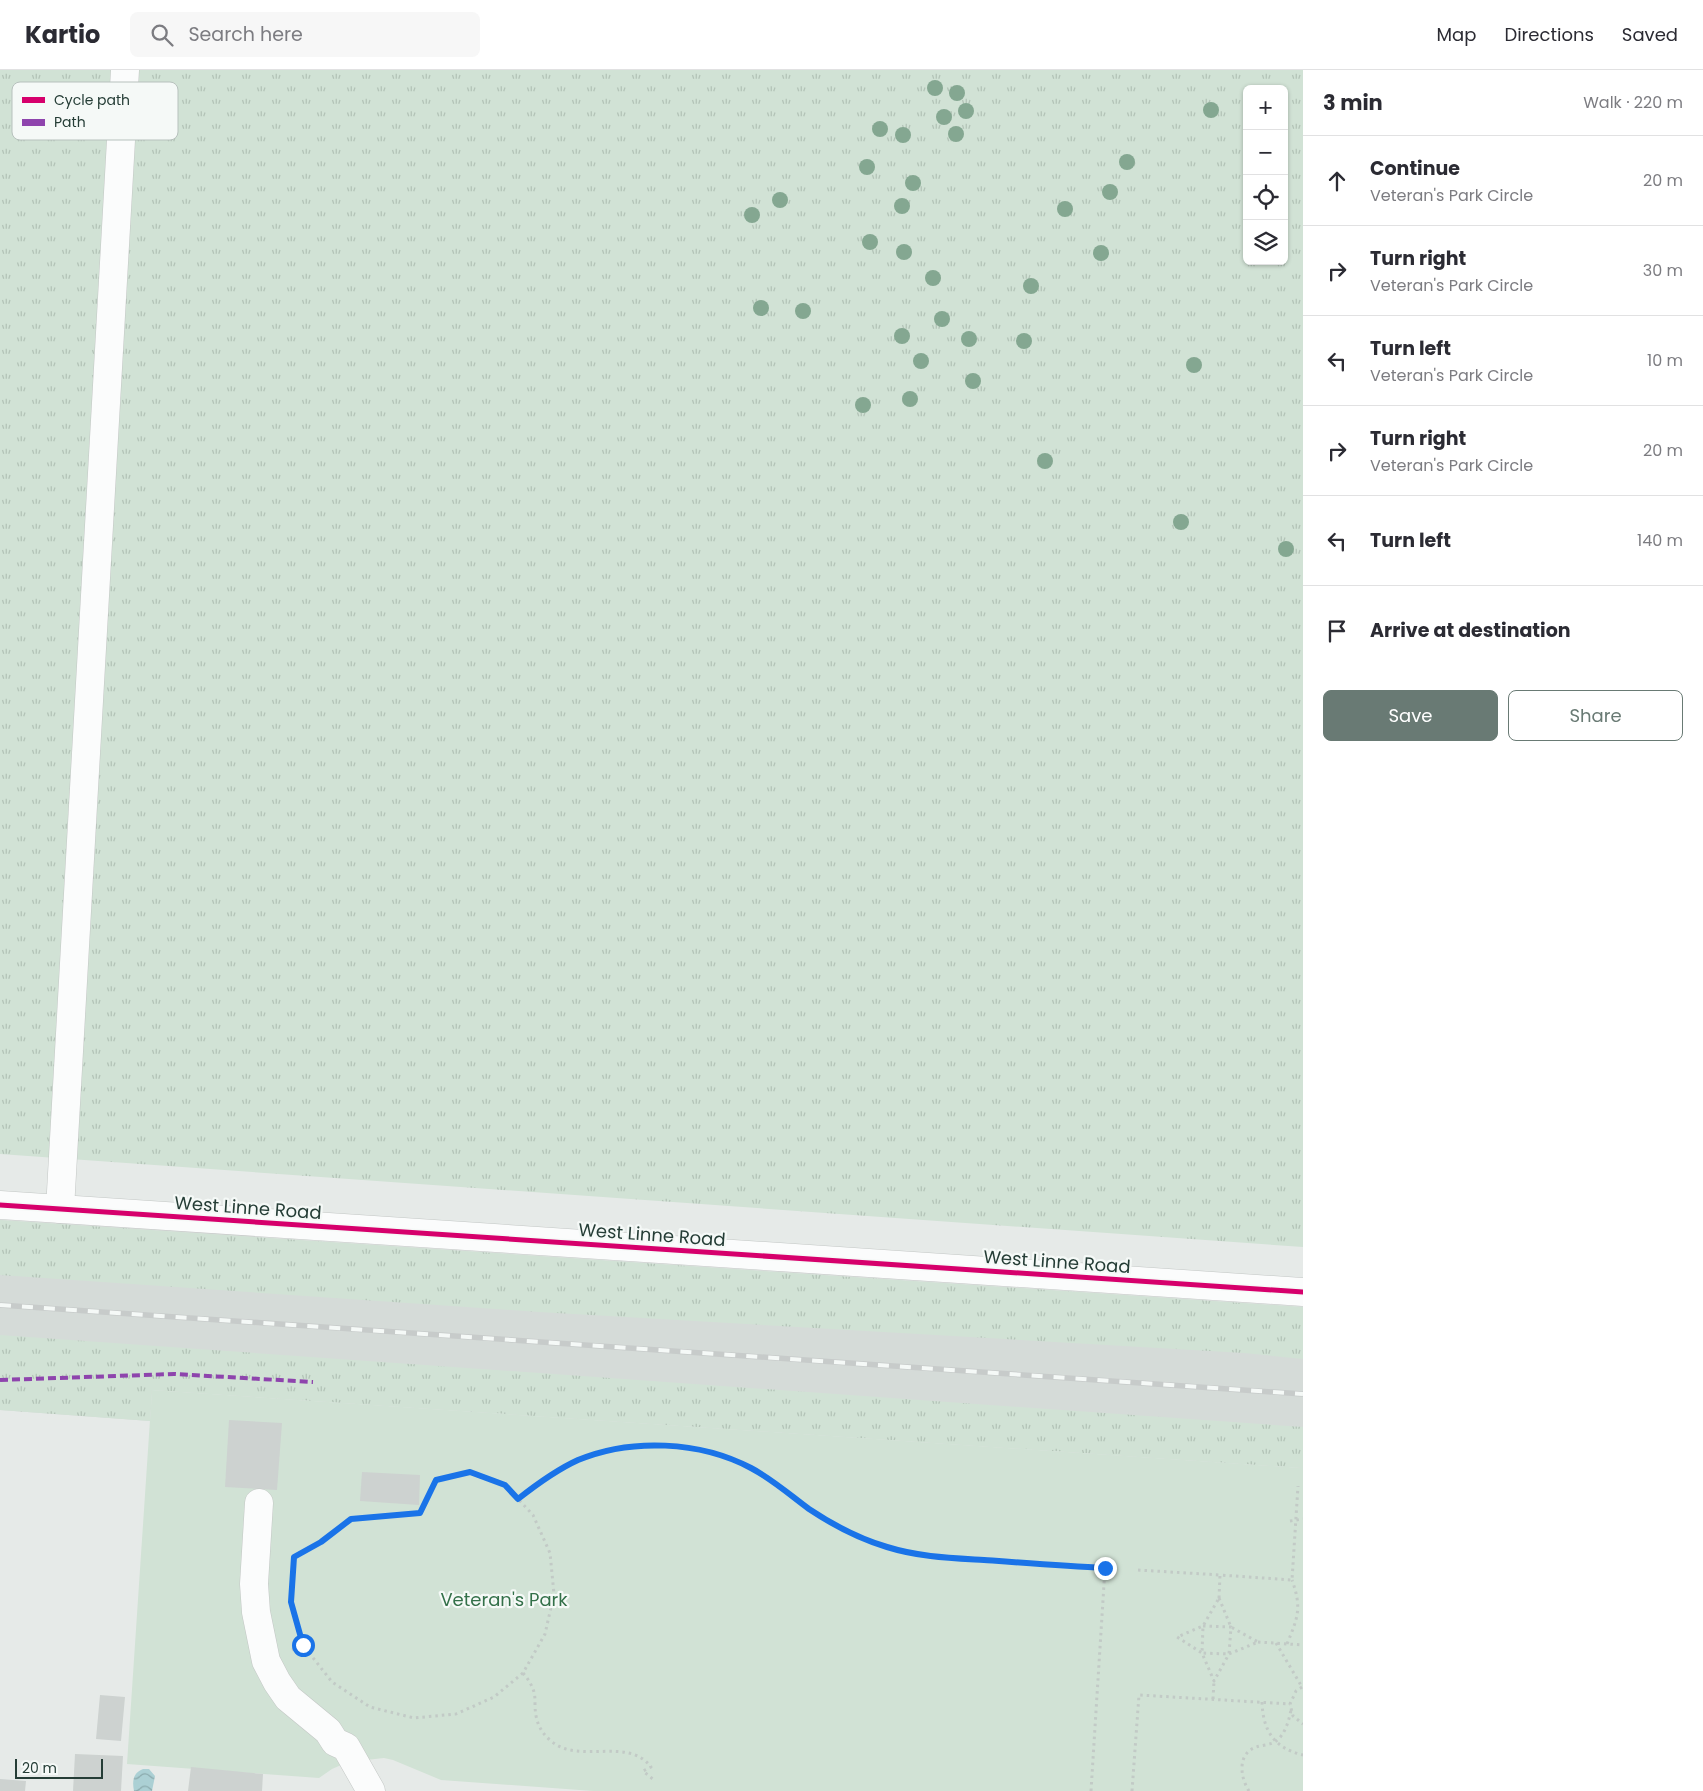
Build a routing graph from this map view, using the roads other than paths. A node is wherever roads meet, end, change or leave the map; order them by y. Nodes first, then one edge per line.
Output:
1 (121, 140) edge
2 (0, 1205) edge
3 (60, 1209) junction
4 (1303, 1292) edge
5 (259, 1503) dead end
6 (371, 1791) edge

1 - 3 street
2 - 3 street, West Linne Road
3 - 4 street, West Linne Road
5 - 6 street

